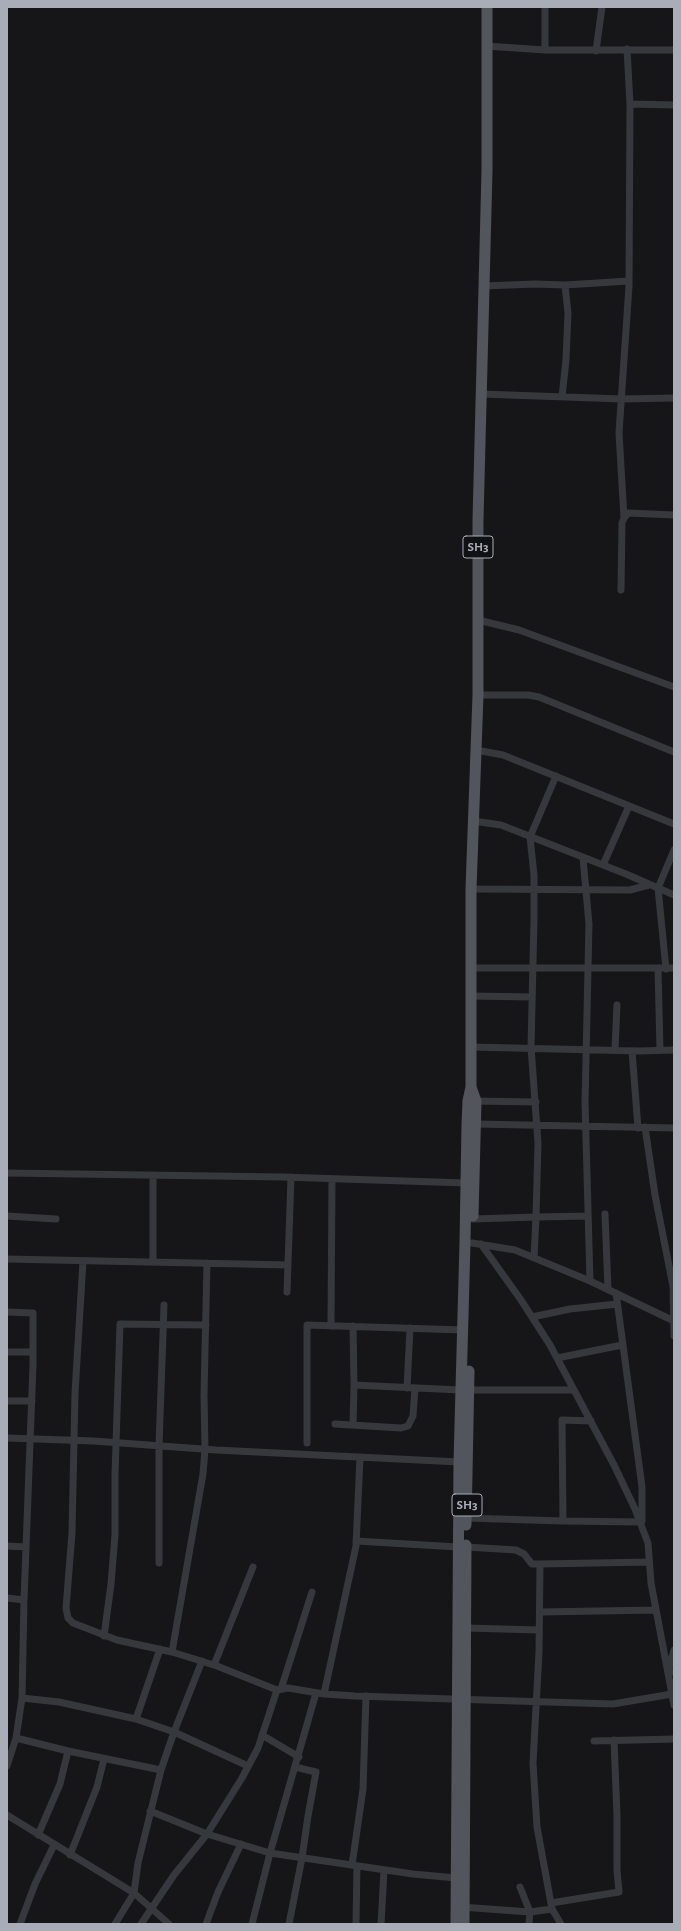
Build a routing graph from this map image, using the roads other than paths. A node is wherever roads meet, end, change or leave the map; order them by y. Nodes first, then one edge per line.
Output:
1 (487, 7) edge
2 (545, 7) edge
3 (602, 7) edge
4 (486, 46) junction
5 (627, 49) junction
6 (545, 50) junction
7 (674, 50) edge
8 (596, 51) junction
9 (630, 104) junction
10 (674, 105) edge
11 (629, 281) junction
12 (565, 285) junction
13 (483, 286) junction
14 (482, 394) junction
15 (562, 397) junction
16 (674, 398) edge
17 (622, 399) junction
18 (674, 515) edge
19 (624, 518) junction
20 (621, 590) dead end
21 (478, 620) junction
22 (674, 688) edge
23 (478, 695) junction
24 (476, 750) junction
25 (674, 752) edge
26 (556, 776) junction
27 (629, 806) junction
28 (473, 821) junction
29 (674, 824) edge
30 (530, 837) junction
31 (674, 850) edge
32 (583, 858) junction
33 (603, 865) junction
34 (649, 885) junction
35 (658, 888) junction
36 (471, 889) junction
37 (534, 889) junction
38 (586, 890) junction
39 (674, 895) edge
40 (470, 968) junction
41 (674, 968) edge
42 (532, 969) junction
43 (589, 969) junction
44 (662, 969) junction
45 (470, 996) junction
46 (532, 996) junction
47 (617, 1005) dead end
48 (471, 1047) junction
49 (531, 1047) junction
50 (587, 1048) junction
51 (615, 1049) junction
52 (660, 1050) junction
53 (674, 1050) edge
54 (632, 1051) junction
55 (472, 1101) junction
56 (536, 1102) junction
57 (476, 1124) junction
58 (537, 1126) junction
59 (586, 1128) junction
60 (642, 1128) junction
61 (674, 1128) edge
62 (7, 1173) edge
63 (153, 1176) junction
64 (291, 1178) junction
65 (332, 1179) junction
66 (466, 1183) junction
67 (605, 1214) dead end
68 (7, 1216) edge
69 (588, 1216) junction
70 (536, 1217) junction
71 (56, 1218) dead end
72 (473, 1219) junction
73 (476, 1244) junction
74 (534, 1258) junction
75 (7, 1259) edge
76 (83, 1261) junction
77 (153, 1262) junction
78 (207, 1263) junction
79 (288, 1265) junction
80 (590, 1281) junction
81 (608, 1290) junction
82 (286, 1292) dead end
83 (616, 1293) junction
84 (617, 1304) junction
85 (164, 1305) dead end
86 (7, 1312) edge
87 (532, 1317) junction
88 (673, 1321) edge
89 (162, 1324) junction
90 (206, 1326) junction
91 (331, 1326) junction
92 (354, 1326) junction
93 (410, 1328) junction
94 (462, 1330) junction
95 (674, 1336) edge
96 (622, 1345) junction
97 (7, 1352) edge
98 (33, 1352) junction
99 (557, 1358) junction
100 (354, 1385) junction
101 (411, 1388) junction
102 (464, 1390) junction
103 (574, 1390) junction
104 (7, 1401) edge
105 (32, 1401) junction
106 (591, 1421) junction
107 (335, 1424) dead end
108 (353, 1425) junction
109 (7, 1438) edge
110 (31, 1439) junction
111 (74, 1440) junction
112 (116, 1443) junction
113 (307, 1443) dead end
114 (159, 1446) junction
115 (205, 1449) junction
116 (360, 1457) junction
117 (459, 1462) junction
118 (466, 1518) junction
119 (563, 1522) junction
120 (641, 1524) junction
121 (356, 1542) junction
122 (7, 1546) edge
123 (26, 1547) junction
124 (462, 1547) junction
125 (159, 1562) dead end
126 (649, 1562) junction
127 (540, 1564) junction
128 (253, 1567) dead end
129 (312, 1592) dead end
130 (7, 1598) edge
131 (24, 1600) junction
132 (656, 1610) junction
133 (540, 1612) junction
134 (466, 1628) junction
135 (539, 1630) junction
136 (104, 1636) junction
137 (160, 1649) junction
138 (674, 1650) edge
139 (172, 1652) junction
140 (202, 1661) junction
141 (214, 1665) junction
142 (671, 1672) edge
143 (279, 1690) junction
144 (316, 1693) junction
145 (324, 1694) junction
146 (672, 1694) junction
147 (366, 1696) junction
148 (22, 1698) junction
149 (461, 1700) junction
150 (537, 1703) junction
151 (674, 1705) edge
152 (136, 1719) junction
153 (174, 1732) junction
154 (262, 1735) junction
155 (16, 1738) junction
156 (674, 1739) edge
157 (614, 1740) junction
158 (594, 1741) dead end
159 (68, 1751) junction
160 (299, 1757) junction
161 (104, 1759) junction
162 (7, 1766) edge
163 (248, 1766) junction
164 (295, 1767) junction
165 (161, 1770) junction
166 (150, 1811) junction
167 (7, 1815) edge
168 (207, 1834) junction
169 (38, 1835) junction
170 (241, 1844) junction
171 (54, 1845) junction
172 (270, 1853) junction
173 (70, 1855) junction
174 (302, 1858) junction
175 (354, 1865) junction
176 (384, 1870) junction
177 (456, 1878) junction
178 (520, 1887) dead end
179 (134, 1893) junction
180 (551, 1906) junction
181 (460, 1907) junction
182 (152, 1909) junction
183 (530, 1912) junction
184 (20, 1924) edge
185 (115, 1924) edge
186 (141, 1924) edge
187 (169, 1924) edge
188 (206, 1924) edge
189 (252, 1924) edge
190 (289, 1924) edge
191 (356, 1924) edge
192 (381, 1924) edge
193 (456, 1924) edge
194 (464, 1924) edge
195 (529, 1924) edge
196 (560, 1924) edge

1 - 4 main road, SH3
2 - 6 street
3 - 8 street
4 - 6 street
4 - 13 main road, SH3
5 - 7 street
5 - 8 street
5 - 9 street
6 - 8 street
9 - 10 street
9 - 11 street
11 - 12 street
11 - 17 street
12 - 13 street
12 - 15 street
13 - 14 main road, SH3
14 - 15 street
14 - 21 main road, SH3
15 - 17 street
16 - 17 street
17 - 19 street
18 - 19 street
19 - 20 street
21 - 22 street
21 - 23 main road, SH3
23 - 24 main road, SH3
23 - 25 street
24 - 26 street
24 - 28 main road, SH3
26 - 27 street
26 - 30 street
27 - 29 street
27 - 33 street
28 - 30 street
28 - 36 main road, SH3
30 - 32 street
30 - 37 street
31 - 35 street
32 - 33 street
32 - 38 street
33 - 34 street
34 - 35 street
34 - 38 street
35 - 39 street
35 - 44 street
36 - 37 street
36 - 40 main road, SH3
37 - 38 street
37 - 42 street
38 - 43 street
40 - 42 street
40 - 45 main road, SH3
41 - 44 street
42 - 43 street
42 - 46 street
43 - 44 street
43 - 50 street
44 - 52 street
45 - 46 street
45 - 48 main road, SH3
46 - 49 street
47 - 51 street
48 - 49 street
48 - 55 main road, SH3
49 - 50 street
49 - 56 street
50 - 51 street
50 - 59 street
51 - 54 street
52 - 53 street
52 - 54 street
54 - 60 street
55 - 56 street
55 - 57 main road, SH3
55 - 66 main road, SH3
56 - 58 street
57 - 58 street
57 - 72 main road, SH3
58 - 59 street
58 - 70 street
59 - 60 street
59 - 69 street
60 - 61 street
60 - 88 street
62 - 63 street
63 - 64 street
63 - 77 street
64 - 65 street
64 - 79 street
65 - 66 street
65 - 91 street
66 - 94 main road, SH3
67 - 81 street
68 - 71 street
69 - 70 street
69 - 80 street
70 - 72 street
70 - 74 street
72 - 73 main road, SH3
73 - 74 street
73 - 87 street
73 - 102 main road, SH3
74 - 80 street
75 - 76 street
76 - 77 street
76 - 111 street
77 - 78 street
78 - 79 street
78 - 90 street
79 - 82 street
80 - 81 street
81 - 83 street
83 - 84 street
83 - 88 street
84 - 87 street
84 - 96 street
85 - 89 street
86 - 98 street
87 - 99 street
88 - 95 street
89 - 90 street
89 - 112 street
89 - 114 street
90 - 115 street
91 - 92 street
91 - 113 street
92 - 93 street
92 - 100 street
93 - 94 street
93 - 101 street
94 - 102 main road, SH3
96 - 99 street
96 - 120 street
97 - 98 street
98 - 105 street
99 - 103 street
100 - 101 street
100 - 108 street
101 - 102 street
101 - 108 street
102 - 103 street
102 - 117 main road, SH3
102 - 118 main road, SH3
103 - 106 street
104 - 105 street
105 - 110 street
106 - 119 street
106 - 120 street
107 - 108 street
109 - 110 street
110 - 111 street
110 - 123 street
111 - 112 street
111 - 136 street
112 - 114 street
112 - 136 street
114 - 115 street
114 - 125 street
115 - 116 street
115 - 139 street
116 - 117 street
116 - 121 street
117 - 124 main road, SH3
118 - 119 street
118 - 124 main road, SH3
119 - 120 street
120 - 126 street
121 - 124 street
121 - 145 street
122 - 123 street
123 - 131 street
124 - 127 street
124 - 134 main road, SH3
124 - 149 main road, SH3
126 - 127 street
126 - 132 street
127 - 133 street
128 - 141 street
129 - 143 street
130 - 131 street
131 - 148 street
132 - 133 street
132 - 142 street
133 - 135 street
134 - 135 street
134 - 149 main road, SH3
135 - 150 street
136 - 137 street
137 - 139 street
137 - 152 street
138 - 142 street
139 - 140 street
140 - 141 street
140 - 153 street
141 - 143 street
142 - 146 street
143 - 144 street
143 - 154 street
144 - 145 street
144 - 160 street
145 - 147 street
146 - 150 street
146 - 151 street
147 - 149 street
147 - 175 street
148 - 152 street
148 - 155 street
149 - 150 street
149 - 177 main road, SH3
149 - 181 main road, SH3
150 - 180 street
152 - 153 street
153 - 163 street
153 - 165 street
154 - 160 street
154 - 163 street
155 - 159 street
155 - 162 street
156 - 157 street
157 - 158 street
157 - 180 street
159 - 161 street
159 - 169 street
160 - 164 street
161 - 165 street
161 - 173 street
163 - 168 street
164 - 172 street
164 - 174 street
165 - 166 street
166 - 168 street
166 - 179 street
167 - 169 street
168 - 170 street
168 - 182 street
169 - 171 street
170 - 172 street
170 - 188 street
171 - 173 street
171 - 184 street
172 - 174 street
172 - 189 street
173 - 179 street
174 - 175 street
174 - 190 street
175 - 176 street
175 - 191 street
176 - 177 street
176 - 192 street
177 - 181 main road, SH3
178 - 183 street
179 - 182 street
179 - 185 street
180 - 183 street
180 - 196 street
181 - 183 street
181 - 193 main road, SH3
181 - 194 main road, SH3
182 - 186 street
182 - 187 street
183 - 195 street

